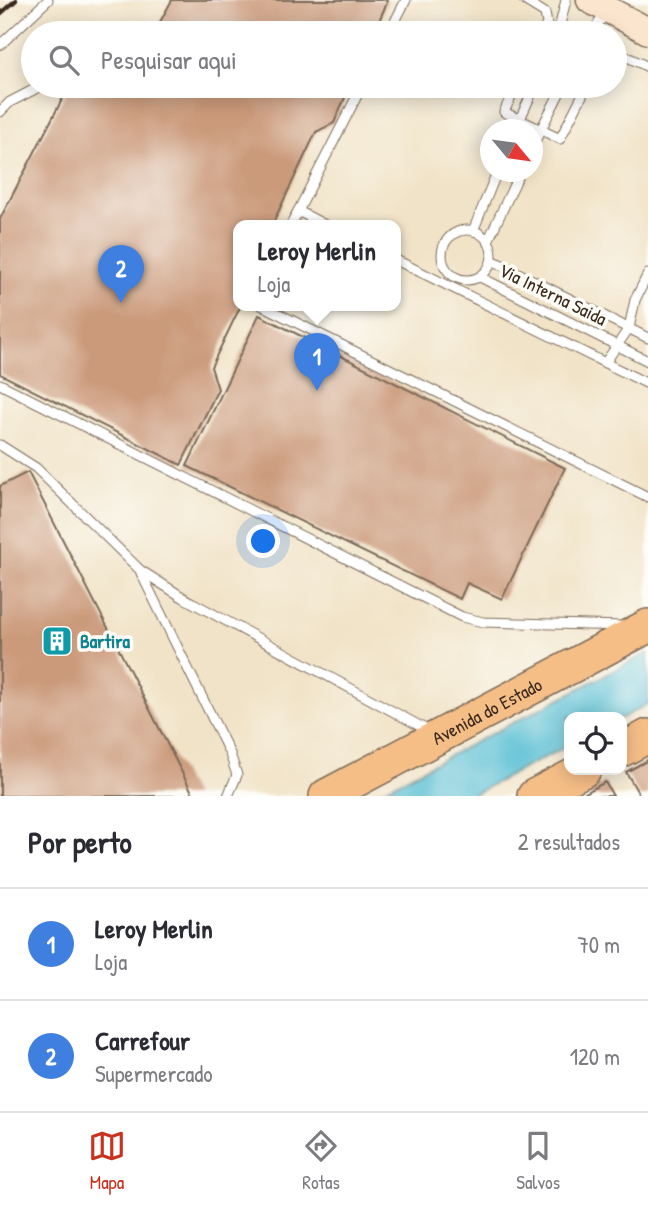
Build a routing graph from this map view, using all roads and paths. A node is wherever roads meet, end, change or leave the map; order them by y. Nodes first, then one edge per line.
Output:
1 (48, 0) edge
2 (405, 0) edge
3 (523, 0) edge
4 (566, 0) edge
5 (603, 11) edge
6 (26, 21) edge
7 (395, 21) edge
8 (546, 21) edge
9 (561, 21) edge
10 (626, 21) edge
11 (627, 22) edge
12 (21, 25) edge
13 (646, 30) edge
14 (0, 45) edge
15 (627, 57) edge
16 (648, 67) edge
17 (21, 96) edge
18 (356, 98) edge
19 (510, 98) edge
20 (529, 98) edge
21 (557, 98) edge
22 (581, 98) edge
23 (0, 112) edge
24 (517, 119) edge
25 (519, 119) edge
26 (543, 126) edge
27 (543, 131) edge
28 (493, 182) edge
29 (515, 182) edge
30 (491, 188) junction
31 (507, 196) junction
32 (298, 211) junction
33 (294, 220) edge
34 (315, 220) edge
35 (472, 230) junction
36 (488, 241) junction
37 (492, 260) junction
38 (401, 262) edge
39 (648, 274) edge
40 (454, 277) junction
41 (480, 277) junction
42 (450, 287) junction
43 (273, 311) edge
44 (629, 328) junction
45 (648, 338) edge
46 (618, 346) junction
47 (648, 361) edge
48 (605, 363) junction
49 (0, 384) edge
50 (648, 384) edge
51 (0, 445) edge
52 (648, 497) edge
53 (140, 570) junction
54 (647, 626) edge
55 (648, 736) edge
56 (440, 737) junction
57 (627, 747) edge
58 (574, 775) edge
59 (228, 796) edge
60 (326, 796) edge
61 (534, 796) edge

1 - 6 lane
2 - 7 lane
3 - 8 lane
4 - 9 lane
5 - 10 street
11 - 13 street
12 - 14 lane
15 - 16 lane
17 - 23 lane
18 - 32 lane
19 - 24 lane
20 - 25 lane
21 - 26 lane
22 - 27 lane
28 - 30 lane
29 - 31 lane
30 - 31 lane
30 - 35 lane
31 - 36 lane
32 - 33 lane
32 - 34 lane
35 - 36 lane
35 - 40 lane
36 - 37 lane
37 - 41 lane
37 - 44 lane
38 - 42 lane
39 - 44 lane
40 - 41 lane
40 - 42 lane
41 - 46 lane, Via Interna Saida
42 - 48 lane
43 - 52 lane
44 - 45 lane
44 - 46 lane
46 - 47 lane, Via Interna Saida
46 - 48 lane
48 - 50 lane
49 - 54 lane
51 - 53 lane
53 - 56 lane
53 - 59 lane
54 - 56 highway, Avenida do Estado
55 - 57 highway
56 - 60 highway, Avenida do Estado
58 - 61 highway

